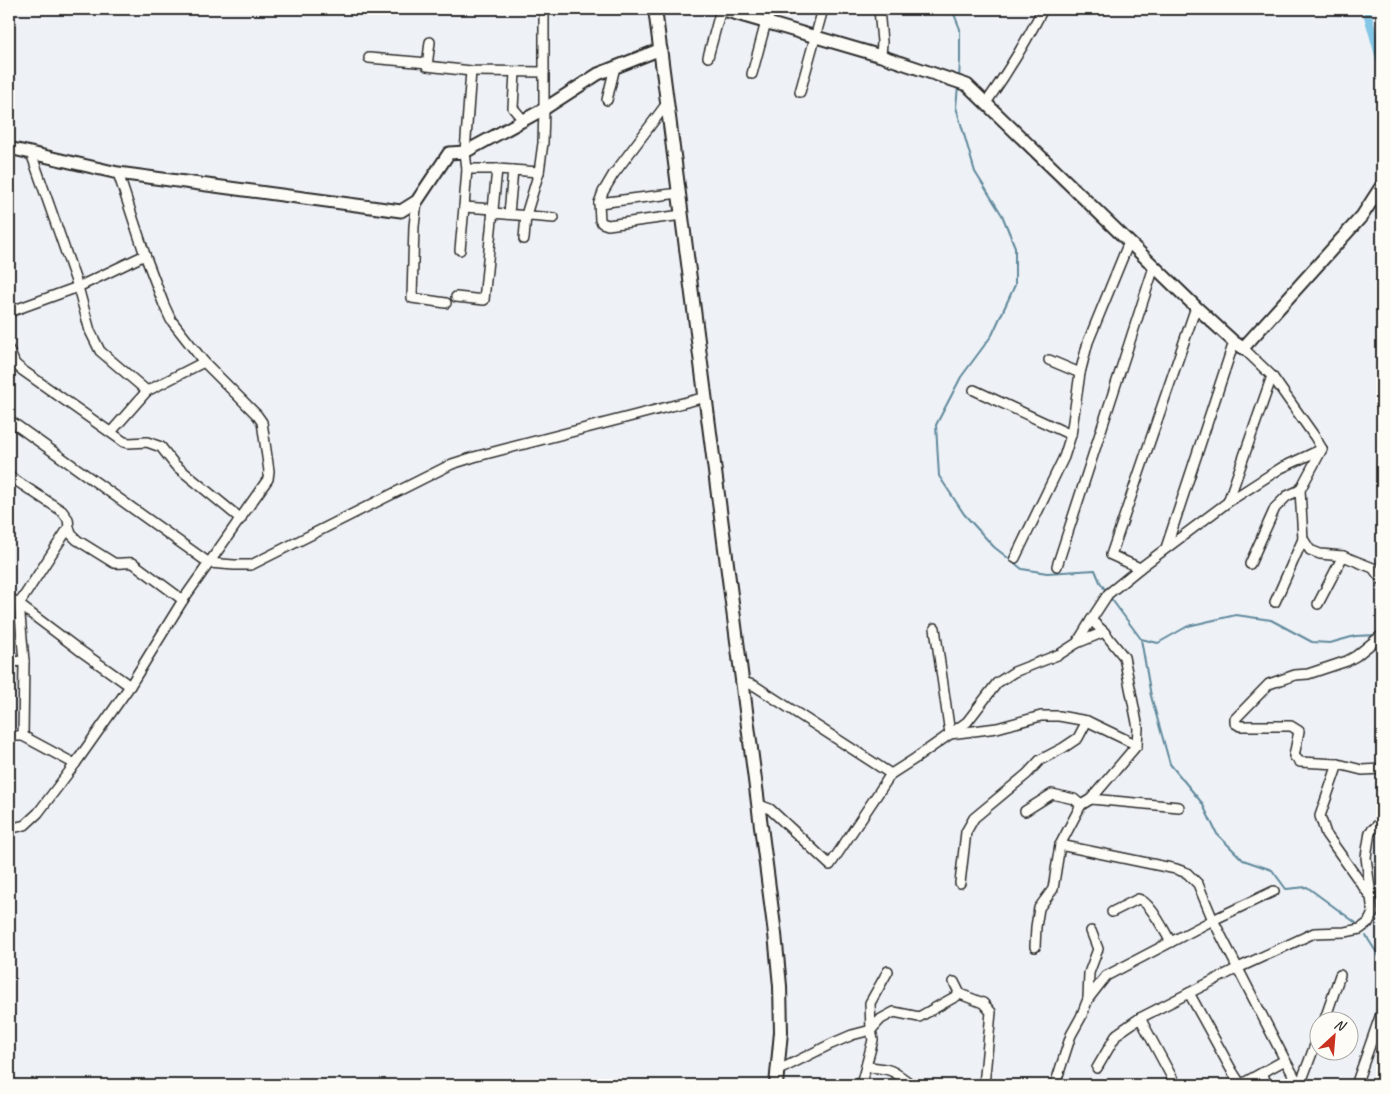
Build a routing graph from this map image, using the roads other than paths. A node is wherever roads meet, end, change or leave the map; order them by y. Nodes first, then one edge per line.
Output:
1 (544, 9) edge
2 (655, 9) edge
3 (722, 9) edge
4 (772, 9) edge
5 (823, 9) edge
6 (879, 9) edge
7 (1043, 9) edge
8 (766, 22) junction
9 (816, 36) junction
10 (430, 42) dead end
11 (661, 49) junction
12 (881, 56) junction
13 (708, 57) dead end
14 (369, 58) dead end
15 (428, 63) junction
16 (615, 67) junction
17 (471, 71) junction
18 (515, 72) junction
19 (544, 72) junction
20 (752, 74) dead end
21 (800, 92) dead end
22 (607, 100) dead end
23 (668, 102) junction
24 (986, 103) junction
25 (544, 109) junction
26 (524, 121) junction
27 (9, 148) edge
28 (465, 152) junction
29 (32, 153) junction
30 (467, 169) junction
31 (497, 169) junction
32 (513, 170) junction
33 (539, 172) junction
34 (118, 174) junction
35 (1382, 185) edge
36 (679, 193) junction
37 (417, 201) junction
38 (599, 203) junction
39 (464, 207) junction
40 (493, 211) junction
41 (509, 214) junction
42 (526, 216) junction
43 (682, 216) junction
44 (554, 218) dead end
45 (524, 239) dead end
46 (1128, 242) junction
47 (460, 250) dead end
48 (145, 255) junction
49 (1154, 267) junction
50 (78, 287) junction
51 (456, 297) dead end
52 (446, 304) dead end
53 (1196, 307) junction
54 (9, 310) edge
55 (1238, 345) junction
56 (9, 350) edge
57 (1049, 360) dead end
58 (204, 362) junction
59 (1080, 373) junction
60 (1272, 376) junction
61 (974, 390) dead end
62 (147, 391) junction
63 (706, 397) junction
64 (9, 420) edge
65 (111, 432) junction
66 (1071, 435) junction
67 (1322, 449) junction
68 (9, 476) edge
69 (1300, 490) junction
70 (1228, 502) junction
71 (241, 519) junction
72 (68, 532) junction
73 (1303, 539) junction
74 (1166, 548) junction
75 (1343, 556) junction
76 (1015, 558) dead end
77 (209, 563) junction
78 (1250, 564) dead end
79 (1057, 566) dead end
80 (1140, 568) junction
81 (1382, 580) edge
82 (9, 597) edge
83 (183, 600) junction
84 (1275, 602) dead end
85 (19, 604) junction
86 (1318, 604) dead end
87 (1091, 620) junction
88 (935, 628) dead end
89 (1104, 632) junction
90 (1382, 635) edge
91 (1076, 643) junction
92 (24, 661) junction
93 (9, 662) edge
94 (741, 681) junction
95 (130, 686) junction
96 (1087, 721) junction
97 (950, 734) junction
98 (9, 736) edge
99 (23, 736) junction
100 (1137, 745) junction
101 (75, 764) junction
102 (1338, 764) junction
103 (1382, 769) edge
104 (891, 774) junction
105 (1091, 799) junction
106 (757, 804) junction
107 (1080, 805) junction
108 (1179, 807) dead end
109 (1025, 811) dead end
110 (1382, 821) edge
111 (9, 829) edge
112 (1060, 845) junction
113 (960, 883) dead end
114 (1274, 892) dead end
115 (1372, 898) junction
116 (1112, 912) dead end
117 (1214, 920) junction
118 (1091, 931) dead end
119 (1171, 942) junction
120 (1035, 947) dead end
121 (1238, 968) junction
122 (888, 972) dead end
123 (1340, 975) dead end
124 (954, 982) dead end
125 (1189, 993) junction
126 (960, 994) junction
127 (1088, 999) junction
128 (1382, 1011) edge
129 (1327, 1012) edge
130 (1140, 1018) junction
131 (871, 1030) junction
132 (1308, 1059) edge
133 (1285, 1060) junction
134 (866, 1067) junction
135 (1097, 1068) dead end
136 (778, 1071) junction
137 (1263, 1073) junction
138 (1297, 1084) edge
139 (776, 1085) edge
140 (861, 1085) edge
141 (912, 1085) edge
142 (984, 1085) edge
143 (1056, 1085) edge
144 (1176, 1085) edge
145 (1241, 1085) edge
146 (1266, 1085) edge
147 (1356, 1085) edge

1 - 19 street
2 - 11 main road
3 - 8 street
3 - 13 street
4 - 8 street
5 - 9 street
6 - 12 street
7 - 24 street
8 - 9 street
8 - 20 street
9 - 12 street
9 - 21 street
10 - 15 street
11 - 16 street
11 - 23 main road
12 - 24 street
14 - 15 street
15 - 17 street
16 - 22 street
16 - 25 street
17 - 18 street
17 - 28 street
18 - 19 street
18 - 26 street
19 - 25 street
23 - 36 main road
23 - 38 street
24 - 46 street
25 - 26 street
25 - 33 street
26 - 28 street
27 - 29 street
28 - 30 street
28 - 37 street
29 - 34 street
29 - 50 street
30 - 31 street
30 - 39 street
31 - 32 street
31 - 40 street
32 - 33 street
32 - 41 street
33 - 42 street
34 - 37 street
34 - 48 street
35 - 55 street
36 - 38 street
36 - 43 main road
37 - 52 street
38 - 43 street
39 - 40 street
39 - 47 street
40 - 41 street
40 - 51 street
41 - 42 street
42 - 44 street
42 - 45 street
43 - 63 main road
46 - 49 street
46 - 59 street
48 - 50 street
48 - 58 street
49 - 53 street
49 - 79 street
50 - 54 street
50 - 62 street
53 - 55 street
53 - 80 street
55 - 60 street
55 - 74 street
56 - 65 street
57 - 59 street
58 - 62 street
58 - 71 street
59 - 66 street
60 - 67 street
60 - 70 street
61 - 66 street
62 - 65 street
63 - 77 street
63 - 94 main road
64 - 77 street
65 - 71 street
66 - 76 street
67 - 69 street
67 - 70 street
68 - 72 street
69 - 73 street
69 - 78 street
70 - 74 street
71 - 77 street
72 - 83 street
72 - 85 street
73 - 75 street
73 - 84 street
74 - 80 street
75 - 81 street
75 - 86 street
77 - 83 street
80 - 87 street
82 - 85 street
83 - 95 street
85 - 92 street
85 - 95 street
87 - 89 street
87 - 91 street
88 - 97 street
89 - 91 street
89 - 100 street
90 - 102 street
91 - 97 street
92 - 93 street
92 - 99 street
94 - 104 street
94 - 106 main road
95 - 101 street
96 - 97 street
96 - 100 street
96 - 113 street
97 - 104 street
98 - 99 street
99 - 101 street
100 - 105 street
101 - 111 street
102 - 103 street
102 - 115 street
104 - 106 street
105 - 107 street
105 - 108 street
106 - 136 main road
107 - 109 street
107 - 112 street
110 - 115 street
112 - 117 street
112 - 120 street
114 - 117 street
115 - 121 street
116 - 119 street
117 - 119 street
117 - 121 street
118 - 127 street
119 - 127 street
121 - 125 street
121 - 133 street
122 - 131 street
123 - 129 street
124 - 126 street
125 - 130 street
125 - 145 street
126 - 131 street
126 - 142 street
127 - 143 street
128 - 147 street
130 - 135 street
130 - 144 street
131 - 134 street
131 - 136 street
132 - 138 street
133 - 137 street
133 - 138 street
134 - 140 street
134 - 141 street
136 - 139 main road
137 - 145 street
137 - 146 street

